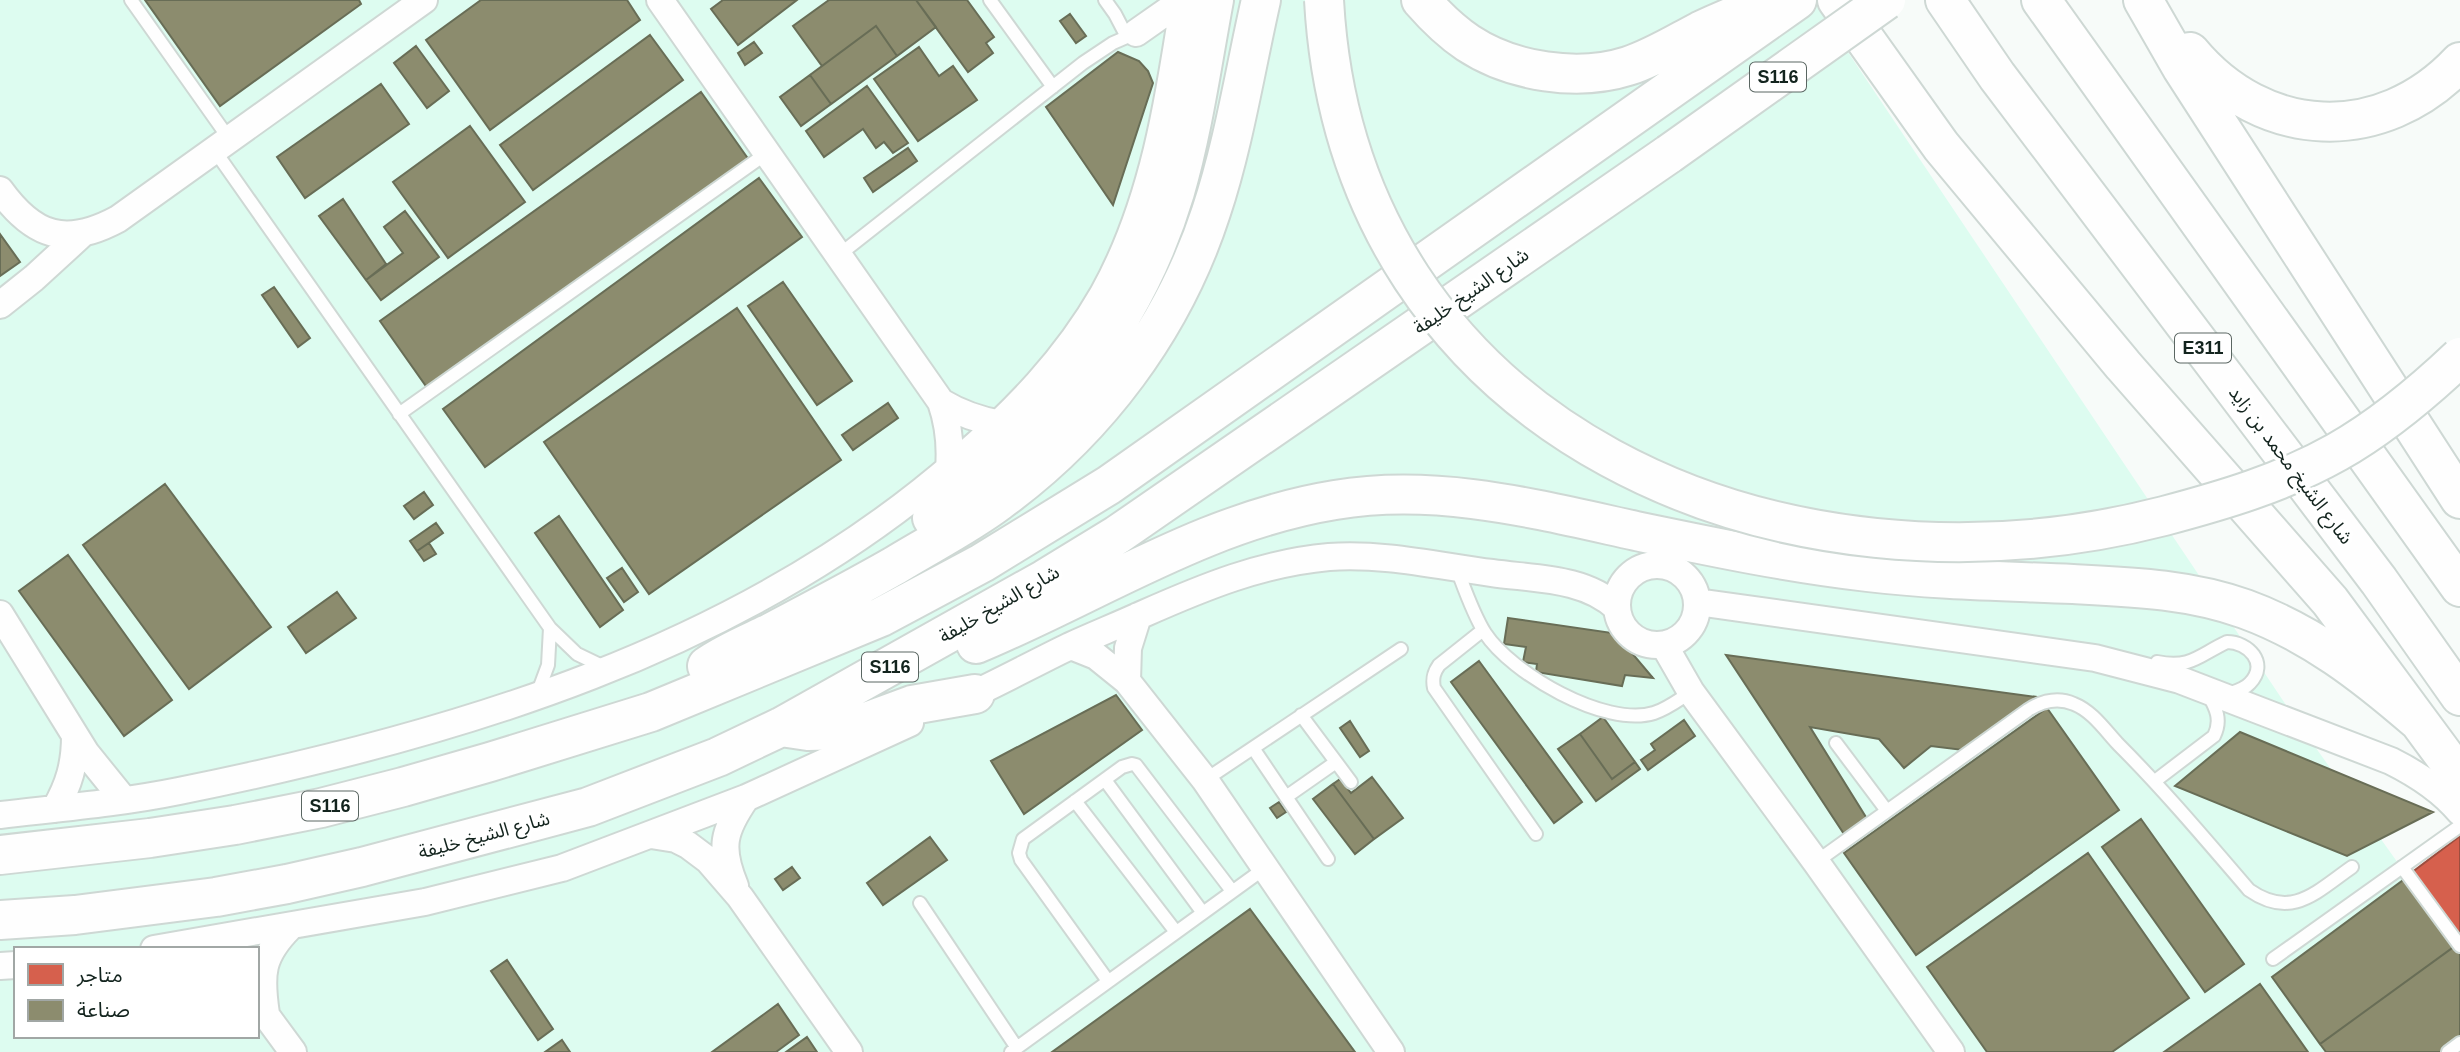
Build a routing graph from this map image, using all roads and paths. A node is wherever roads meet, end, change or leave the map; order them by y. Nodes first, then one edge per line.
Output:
1 (131, 0) edge
2 (424, 0) edge
3 (660, 0) edge
4 (990, 0) edge
5 (1105, 0) edge
6 (1183, 0) edge
7 (1214, 0) edge
8 (1261, 0) edge
9 (1324, 0) edge
10 (1421, 0) edge
11 (1776, 0) edge
12 (1797, 0) edge
13 (1837, 0) edge
14 (1886, 0) edge
15 (1945, 0) edge
16 (2041, 0) edge
17 (2145, 0) edge
18 (1131, 35) junction
19 (1176, 54) junction
20 (2460, 62) edge
21 (1053, 87) junction
22 (222, 146) junction
23 (767, 153) junction
24 (0, 190) edge
25 (82, 234) junction
26 (839, 255) junction
27 (0, 305) edge
28 (2460, 357) edge
29 (941, 402) junction
30 (399, 414) junction
31 (1001, 424) junction
32 (949, 469) junction
33 (2460, 499) edge
34 (1457, 568) junction
35 (2460, 587) edge
36 (854, 589) junction
37 (1697, 603) junction
38 (1617, 608) junction
39 (0, 614) edge
40 (1138, 617) junction
41 (550, 628) junction
42 (1483, 630) junction
43 (1664, 645) junction
44 (1071, 646) junction
45 (1401, 649) dead end
46 (919, 650) junction
47 (2095, 658) junction
48 (611, 669) junction
49 (1127, 681) junction
50 (1691, 692) junction
51 (2214, 693) junction
52 (975, 694) junction
53 (2460, 696) edge
54 (534, 699) junction
55 (651, 712) junction
56 (1301, 715) junction
57 (2417, 720) junction
58 (781, 727) junction
59 (75, 736) junction
60 (1836, 743) dead end
61 (1253, 748) junction
62 (1336, 762) junction
63 (2460, 777) edge
64 (1105, 780) junction
65 (1205, 780) junction
66 (2155, 781) junction
67 (1351, 782) dead end
68 (1286, 797) junction
69 (746, 798) junction
70 (124, 800) junction
71 (1074, 801) junction
72 (55, 809) junction
73 (1887, 811) junction
74 (2460, 812) edge
75 (0, 815) edge
76 (2460, 826) edge
77 (1536, 834) dead end
78 (651, 835) junction
79 (0, 855) edge
80 (1328, 859) dead end
81 (1816, 862) junction
82 (2352, 867) dead end
83 (2402, 867) junction
84 (1265, 868) junction
85 (1232, 891) junction
86 (740, 897) junction
87 (920, 903) dead end
88 (1202, 913) junction
89 (0, 920) edge
90 (290, 927) junction
91 (1176, 932) junction
92 (199, 945) edge
93 (2460, 946) edge
94 (176, 947) edge
95 (2273, 960) dead end
96 (1108, 981) junction
97 (262, 1008) edge
98 (2460, 1043) edge
99 (1014, 1050) edge
100 (293, 1052) edge
101 (849, 1052) edge
102 (1391, 1052) edge
103 (1951, 1052) edge
104 (2448, 1052) edge

1 - 22 lane
2 - 22 street
3 - 23 street
4 - 21 lane
5 - 18 lane
6 - 18 street
6 - 19 street
7 - 36 highway
8 - 36 highway
9 - 28 highway, bridge
10 - 11 highway
12 - 55 highway, S116
13 - 57 highway
14 - 46 highway, شارع الشيخ خليفة / S116, bridge
15 - 53 highway, شارع الشيخ محمد بن زايد / E311
16 - 35 highway
17 - 20 highway
17 - 33 highway
18 - 19 street
18 - 21 lane
19 - 31 street
21 - 26 lane
22 - 25 street
22 - 30 lane
23 - 26 street
23 - 30 lane
24 - 25 street
25 - 27 street
26 - 29 street
29 - 31 street
29 - 32 street
30 - 41 lane
31 - 32 street
32 - 48 street
34 - 38 street
34 - 40 street
34 - 42 lane
36 - 55 highway
37 - 38 street
37 - 43 street
37 - 47 street
38 - 43 street
39 - 59 street
40 - 44 street
40 - 49 street
41 - 48 lane
41 - 54 lane
42 - 50 lane
42 - 77 lane
43 - 50 street
44 - 49 street
44 - 52 street
45 - 56 lane
46 - 57 highway
46 - 58 highway, شارع الشيخ خليفة / S116
47 - 51 street
47 - 51 lane
48 - 54 street
49 - 65 street
50 - 81 street
51 - 66 lane
51 - 74 street
52 - 58 highway
52 - 69 street
54 - 70 street
55 - 79 highway, S116
56 - 61 lane
56 - 62 lane
57 - 63 highway
58 - 89 highway, شارع الشيخ خليفة / S116
59 - 70 street
59 - 72 street
60 - 73 lane
61 - 65 lane
61 - 68 lane
62 - 67 lane
62 - 68 lane
64 - 71 lane
64 - 85 lane
64 - 88 lane
65 - 84 street
66 - 73 lane
66 - 82 lane
68 - 80 lane
69 - 78 street
69 - 86 street
70 - 72 street
71 - 91 lane
71 - 96 lane
72 - 75 street
73 - 81 lane
76 - 83 lane
78 - 86 street
78 - 90 street
81 - 103 street
83 - 93 lane
83 - 95 lane
84 - 85 lane
84 - 102 street
85 - 88 lane
86 - 101 street
87 - 99 lane
88 - 91 lane
90 - 92 street
90 - 97 street
91 - 96 lane
92 - 94 street
96 - 99 lane
97 - 100 street
98 - 104 lane

